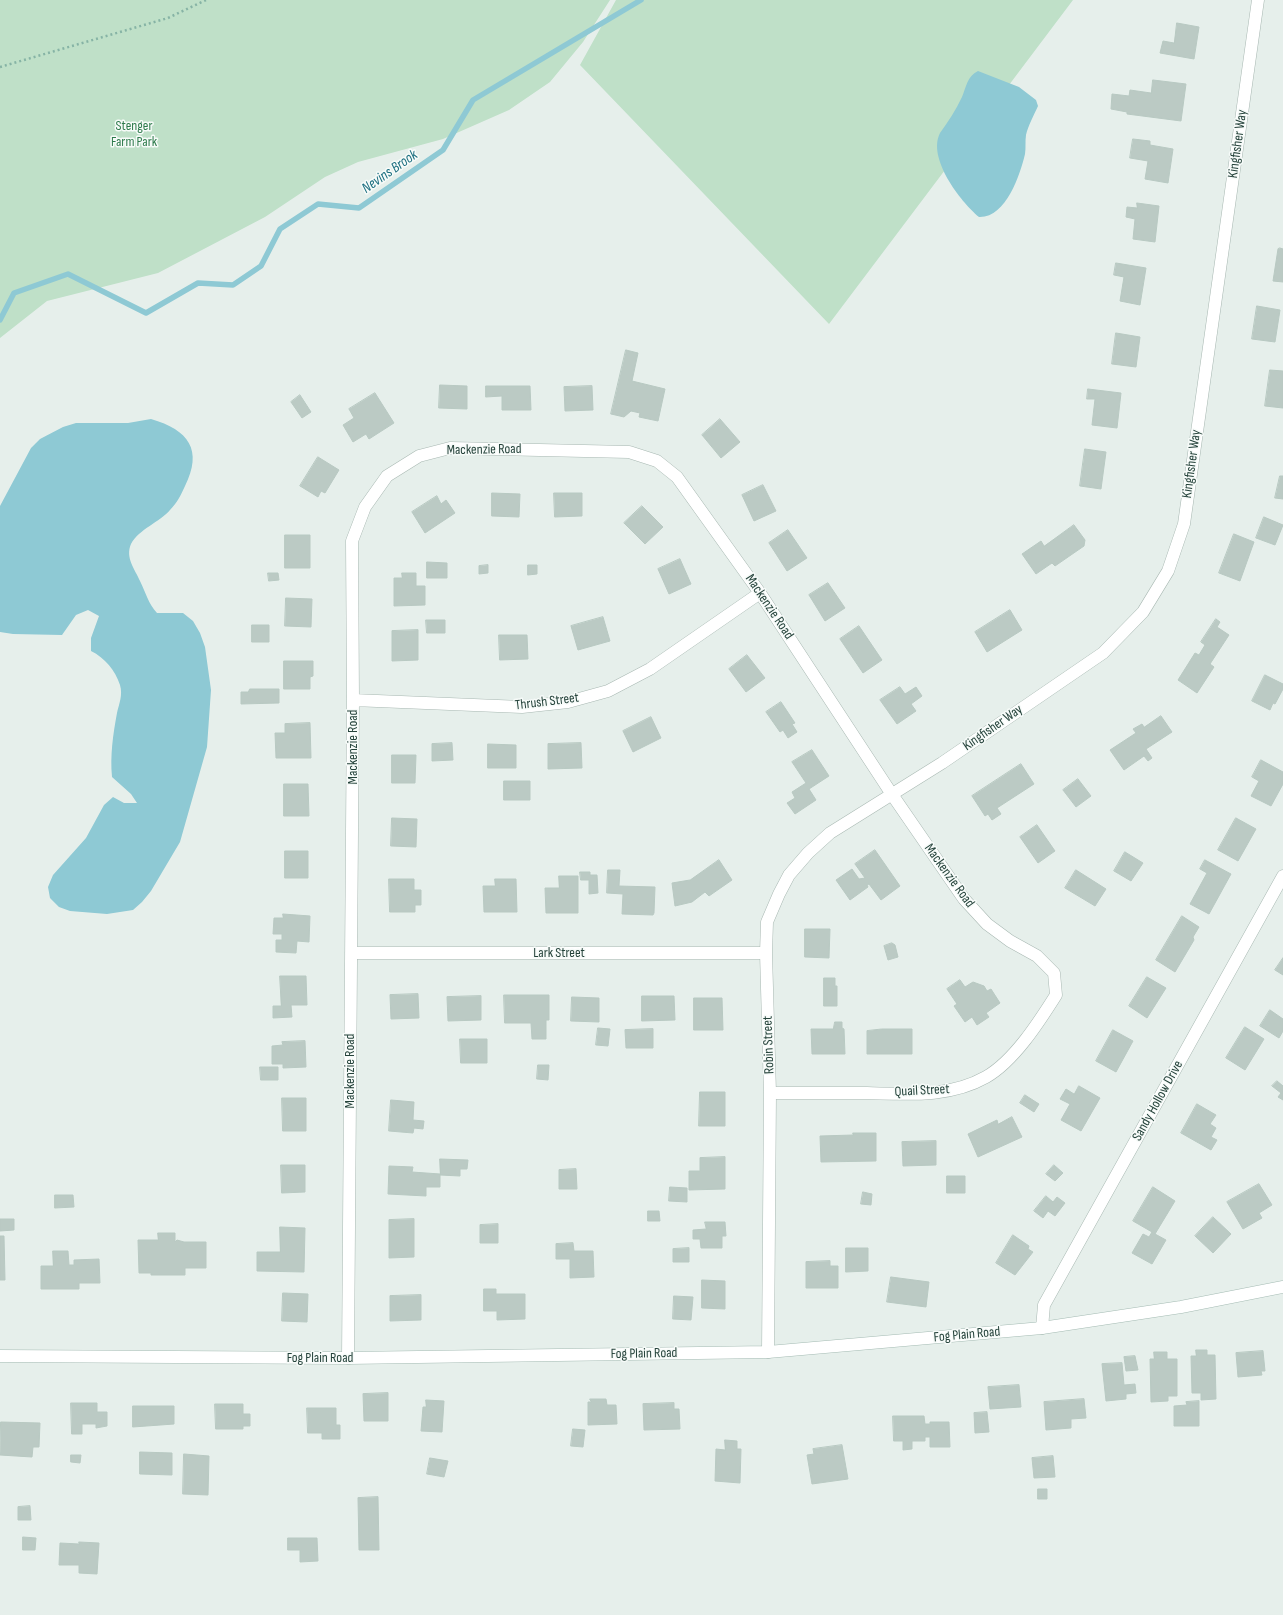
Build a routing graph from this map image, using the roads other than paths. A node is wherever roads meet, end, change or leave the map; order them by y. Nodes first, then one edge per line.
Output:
1 (1258, 0) edge
2 (760, 593) junction
3 (353, 700) junction
4 (891, 794) junction
5 (1283, 876) edge
6 (352, 953) junction
7 (766, 953) junction
8 (1056, 995) joint
9 (770, 1093) junction
10 (1283, 1287) edge
11 (1042, 1328) junction
12 (768, 1352) junction
13 (0, 1356) edge
14 (348, 1358) junction

1 - 4 street, Kingfisher Way
2 - 3 street, Thrush Street
2 - 3 street, Mackenzie Road
2 - 4 street, Mackenzie Road
3 - 6 street, Mackenzie Road
4 - 7 street, Robin Street
4 - 8 street, Mackenzie Road
5 - 11 street, Sandy Hollow Drive
6 - 7 street, Lark Street
6 - 14 street, Mackenzie Road
7 - 9 street, Robin Street
8 - 9 street, Quail Street
9 - 12 street, Robin Street
10 - 11 street, Fog Plain Road
11 - 12 street, Fog Plain Road
12 - 14 street, Fog Plain Road
13 - 14 street, Fog Plain Road

